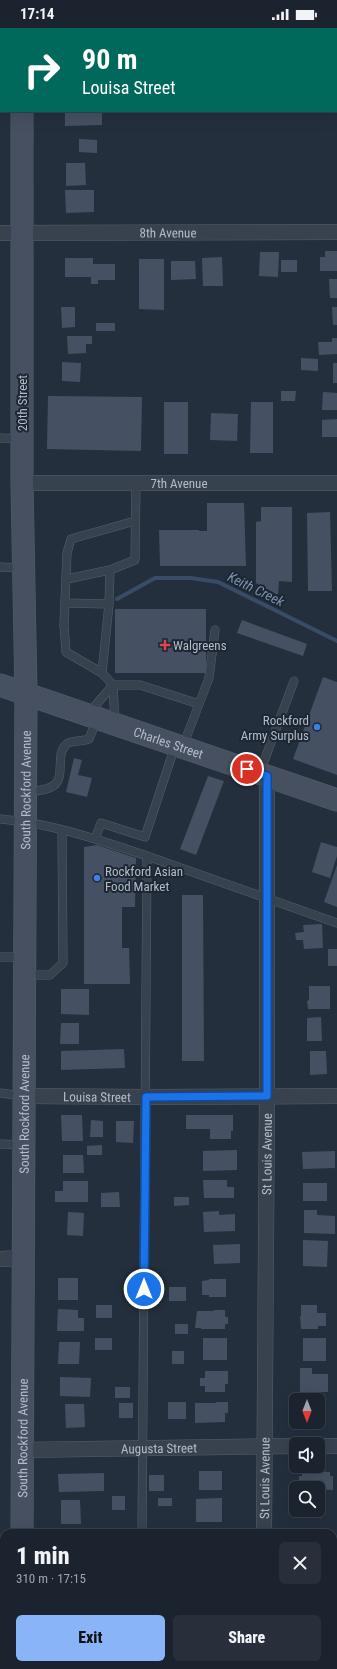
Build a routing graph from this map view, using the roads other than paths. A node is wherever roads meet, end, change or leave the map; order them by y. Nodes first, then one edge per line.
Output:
1 (22, 112) edge
2 (337, 232) edge
3 (11, 233) edge
4 (0, 438) edge
5 (22, 439) junction
6 (22, 483) junction
7 (136, 483) junction
8 (337, 483) edge
9 (135, 521) junction
10 (0, 567) edge
11 (24, 568) junction
12 (110, 570) junction
13 (67, 579) junction
14 (65, 603) junction
15 (109, 604) junction
16 (215, 630) dead end
17 (102, 673) junction
18 (294, 681) dead end
19 (0, 685) edge
20 (113, 685) junction
21 (26, 694) junction
22 (199, 704) junction
23 (100, 718) junction
24 (179, 746) junction
25 (264, 774) junction
26 (26, 792) junction
27 (337, 800) edge
28 (0, 820) edge
29 (25, 821) junction
30 (62, 830) junction
31 (95, 839) junction
32 (147, 856) junction
33 (267, 898) junction
34 (337, 923) edge
35 (0, 957) edge
36 (25, 966) junction
37 (0, 1093) edge
38 (25, 1096) junction
39 (267, 1096) junction
40 (337, 1096) edge
41 (146, 1097) junction
42 (0, 1144) edge
43 (24, 1145) junction
44 (0, 1258) edge
45 (23, 1258) junction
46 (289, 1446) edge
47 (325, 1446) edge
48 (337, 1446) edge
49 (265, 1447) junction
50 (143, 1448) junction
51 (22, 1450) junction
52 (22, 1529) edge
53 (142, 1529) edge
54 (264, 1529) edge

1 - 3 street, 20th Street
2 - 3 street, 8th Avenue
3 - 5 street, 20th Street
4 - 5 lane
5 - 6 street, 20th Street
6 - 7 street, 7th Avenue
6 - 11 street, 20th Street
7 - 8 street, 7th Avenue
7 - 9 lane
9 - 12 lane
9 - 13 lane
10 - 11 lane
11 - 21 street, 20th Street
12 - 13 lane
12 - 15 lane
13 - 14 lane
14 - 15 lane
14 - 17 lane
15 - 17 lane
16 - 22 lane
17 - 20 lane
18 - 25 lane
19 - 21 street, Charles Street
20 - 22 lane
20 - 23 lane
20 - 23 lane
21 - 23 street, Charles Street
21 - 26 street, South Rockford Avenue
22 - 24 lane
23 - 24 street, Charles Street
23 - 26 lane
24 - 25 street, Charles Street
24 - 31 lane
25 - 27 street, Charles Street
25 - 33 street, St Louis Avenue
26 - 29 street, South Rockford Avenue
28 - 29 lane
29 - 30 lane
29 - 36 street, South Rockford Avenue
30 - 31 lane
30 - 36 lane
31 - 32 lane
32 - 33 lane
32 - 41 lane
33 - 34 lane
33 - 39 street, St Louis Avenue
35 - 36 lane
36 - 38 street, South Rockford Avenue
37 - 38 lane
38 - 41 street, Louisa Street
38 - 43 street, South Rockford Avenue
39 - 40 street, Louisa Street
39 - 41 street, Louisa Street
39 - 49 street, St Louis Avenue
41 - 50 lane
42 - 43 lane
43 - 45 street, South Rockford Avenue
44 - 45 street
45 - 51 street, South Rockford Avenue
46 - 49 street, Augusta Street
47 - 48 street
49 - 50 street, Augusta Street
49 - 54 street, St Louis Avenue
50 - 51 street, Augusta Street
50 - 53 lane
51 - 52 street, South Rockford Avenue

